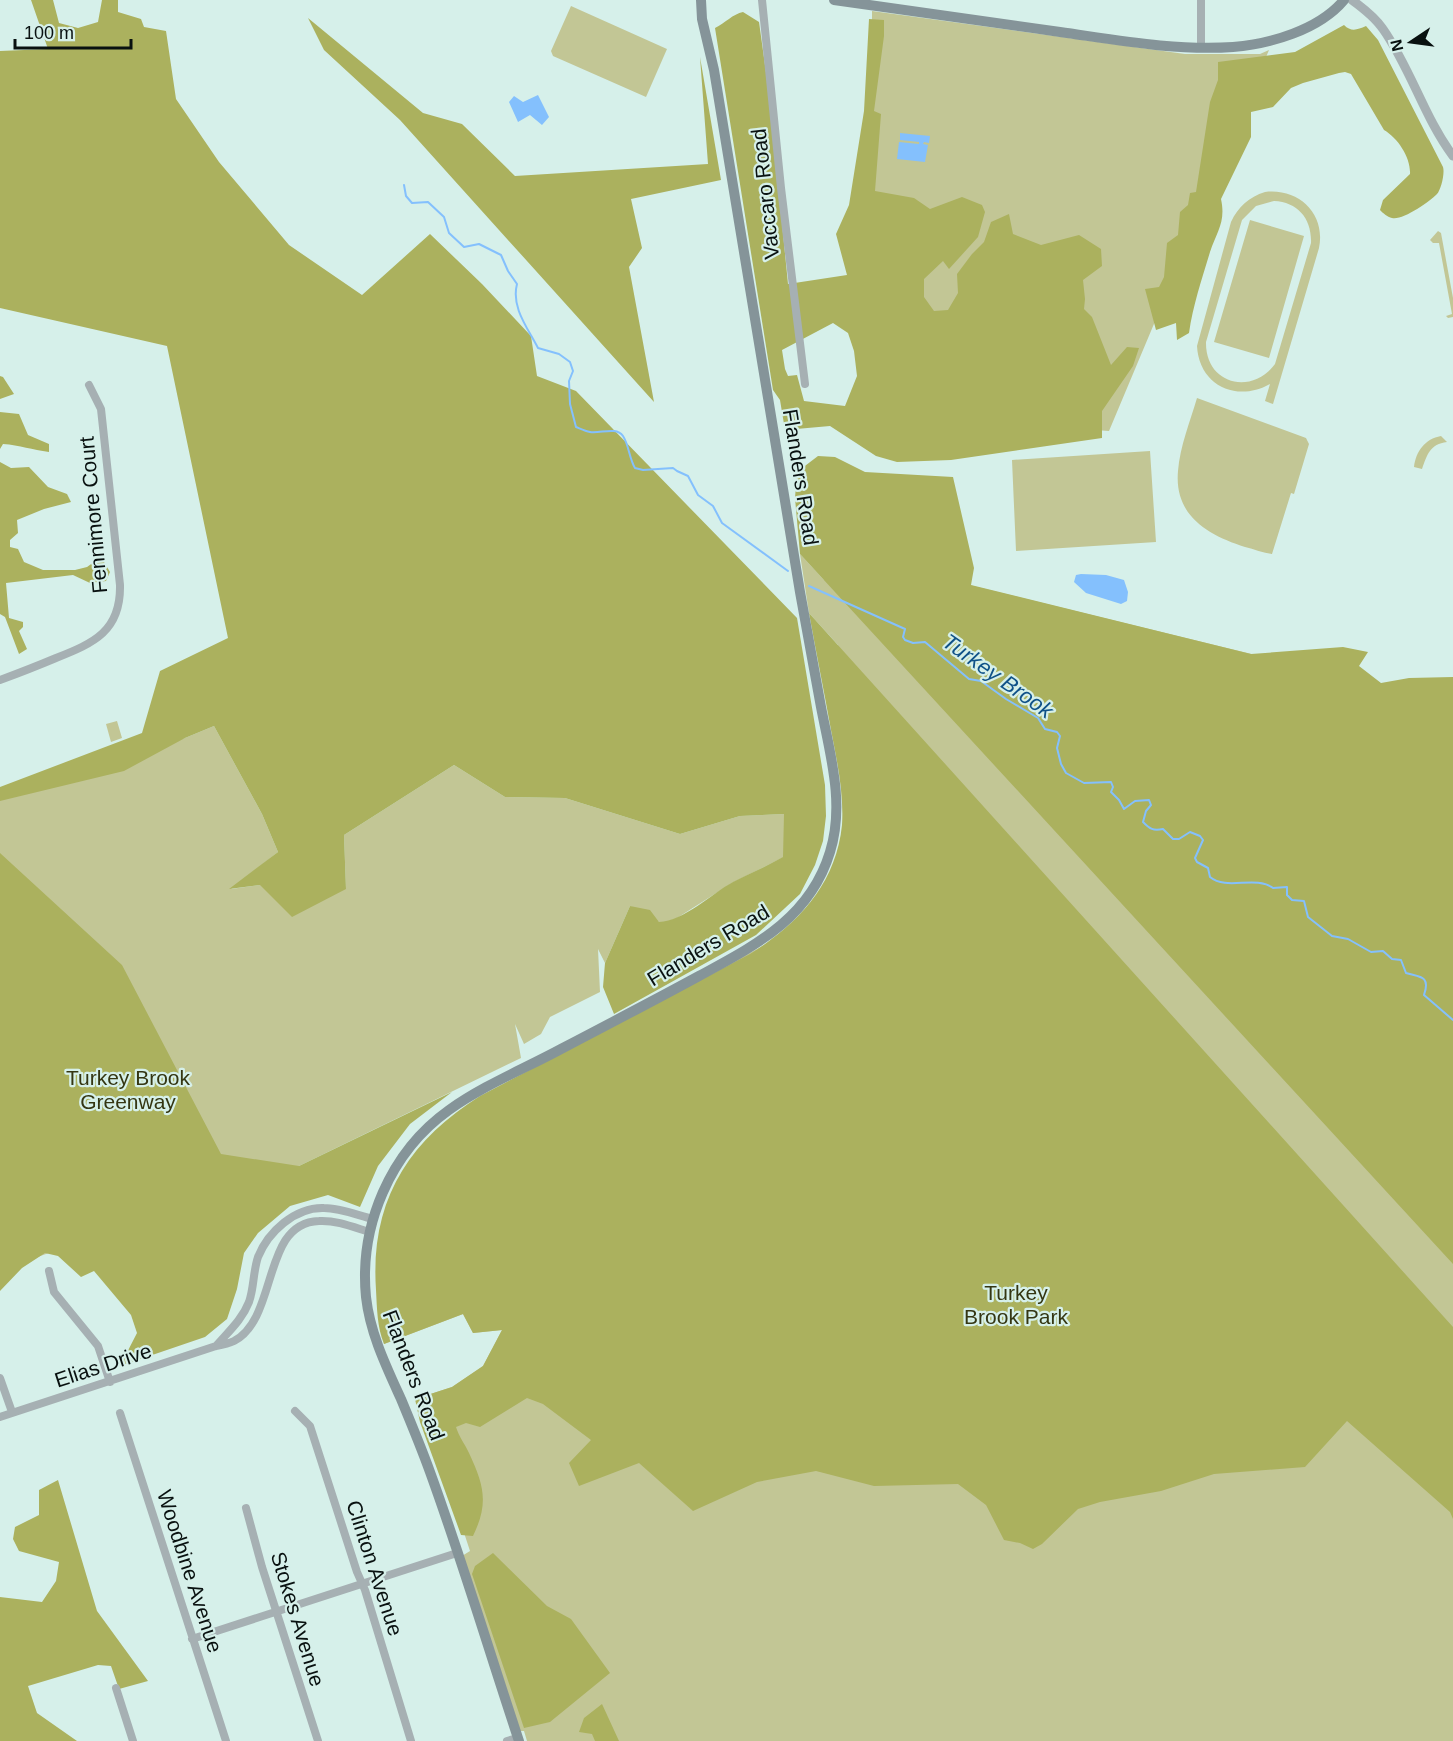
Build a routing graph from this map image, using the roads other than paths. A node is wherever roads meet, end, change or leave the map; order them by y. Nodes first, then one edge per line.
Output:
1 (701, 0) edge
2 (762, 0) edge
3 (834, 0) edge
4 (1201, 0) edge
5 (1344, 0) edge
6 (1352, 0) edge
7 (1201, 48) junction
8 (1453, 156) edge
9 (805, 384) dead end
10 (89, 385) dead end
11 (0, 680) edge
12 (373, 1219) junction
13 (369, 1232) junction
14 (49, 1271) dead end
15 (216, 1346) junction
16 (0, 1378) edge
17 (110, 1382) junction
18 (295, 1411) dead end
19 (12, 1412) junction
20 (120, 1413) dead end
21 (0, 1417) edge
22 (246, 1508) dead end
23 (457, 1553) junction
24 (362, 1583) junction
25 (276, 1611) junction
26 (192, 1639) junction
27 (116, 1688) dead end
28 (514, 1740) edge
29 (133, 1741) edge
30 (226, 1741) edge
31 (318, 1741) edge
32 (411, 1741) edge

1 - 12 main road, Flanders Road
2 - 9 street, Vaccaro Road
3 - 7 main road
4 - 7 street
5 - 7 main road
6 - 8 street
10 - 11 street, Fennimore Court
12 - 13 main road, Flanders Road
12 - 15 street, Elias Drive
13 - 15 street, Elias Drive
13 - 23 main road, Flanders Road
14 - 17 street
15 - 17 street, Elias Drive
16 - 19 street
17 - 19 street, Elias Drive
18 - 24 street, Clinton Avenue
19 - 21 street, Elias Drive
20 - 26 street, Woodbine Avenue
22 - 25 street, Stokes Avenue
23 - 24 street
23 - 28 main road, Flanders Road
24 - 25 street
24 - 32 street, Clinton Avenue
25 - 26 street
25 - 31 street, Stokes Avenue
26 - 30 street, Woodbine Avenue
27 - 29 street

